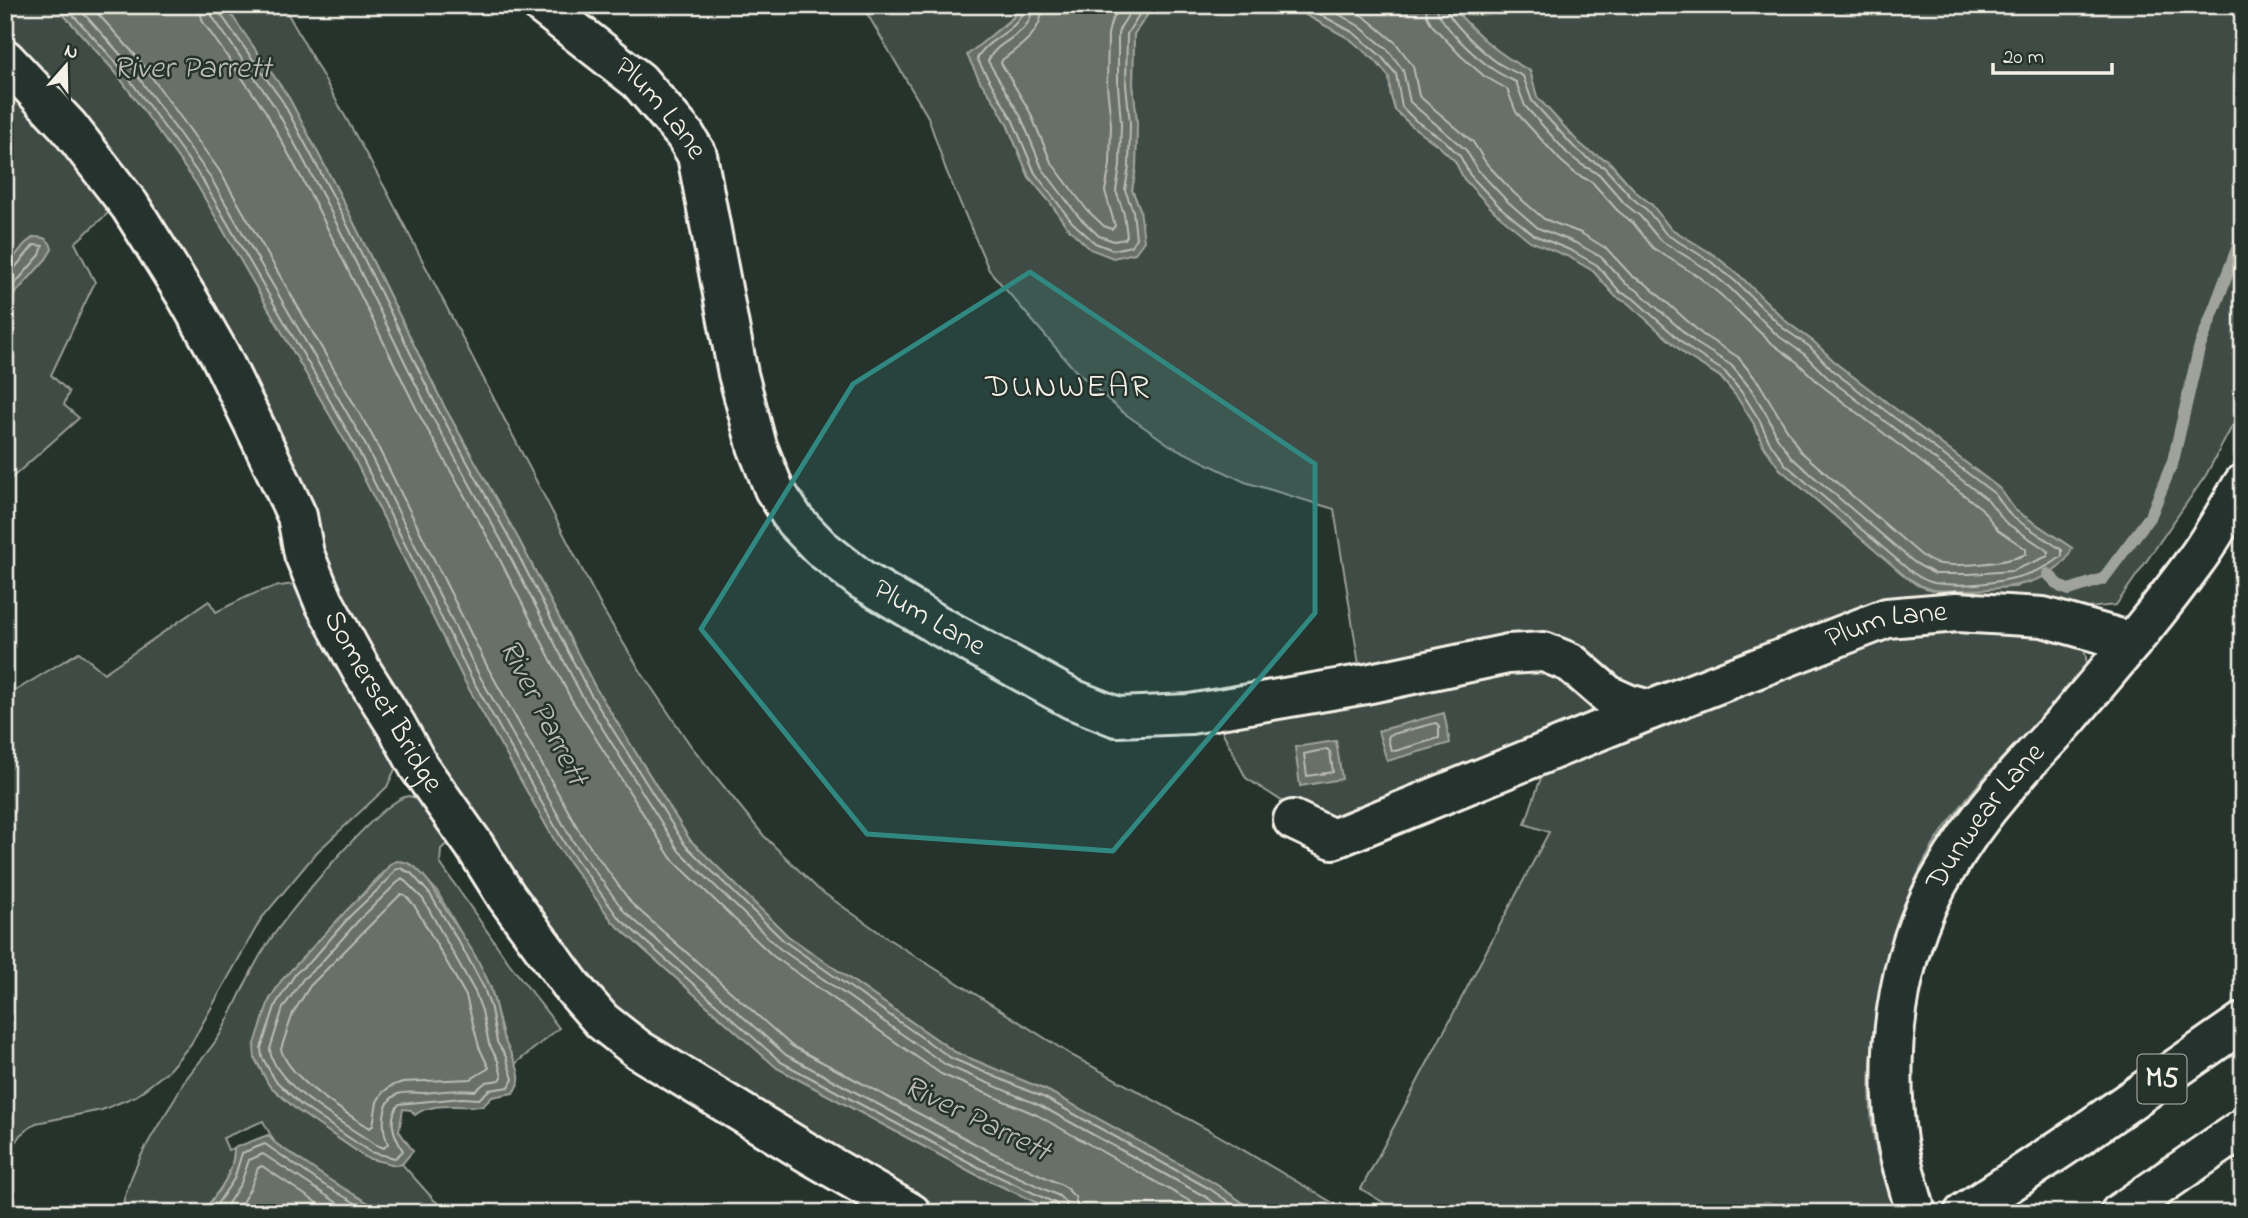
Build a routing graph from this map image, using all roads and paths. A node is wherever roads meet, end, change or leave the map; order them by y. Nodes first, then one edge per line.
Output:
1 (542, 5) edge
2 (5, 59) edge
3 (2243, 484) edge
4 (2132, 642) junction
5 (1650, 710) junction
6 (1293, 820) dead end
7 (2243, 1022) edge
8 (2243, 1128) edge
9 (2124, 1210) edge
10 (911, 1213) edge
11 (1916, 1213) edge
12 (1964, 1213) edge

1 - 5 main road, Plum Lane
2 - 10 main road, Somerset Bridge
3 - 4 main road, Dunwear Lane
4 - 5 main road, Plum Lane
4 - 11 main road, Dunwear Lane
5 - 6 main road, Plum Lane
7 - 12 main road, M5
8 - 9 main road

